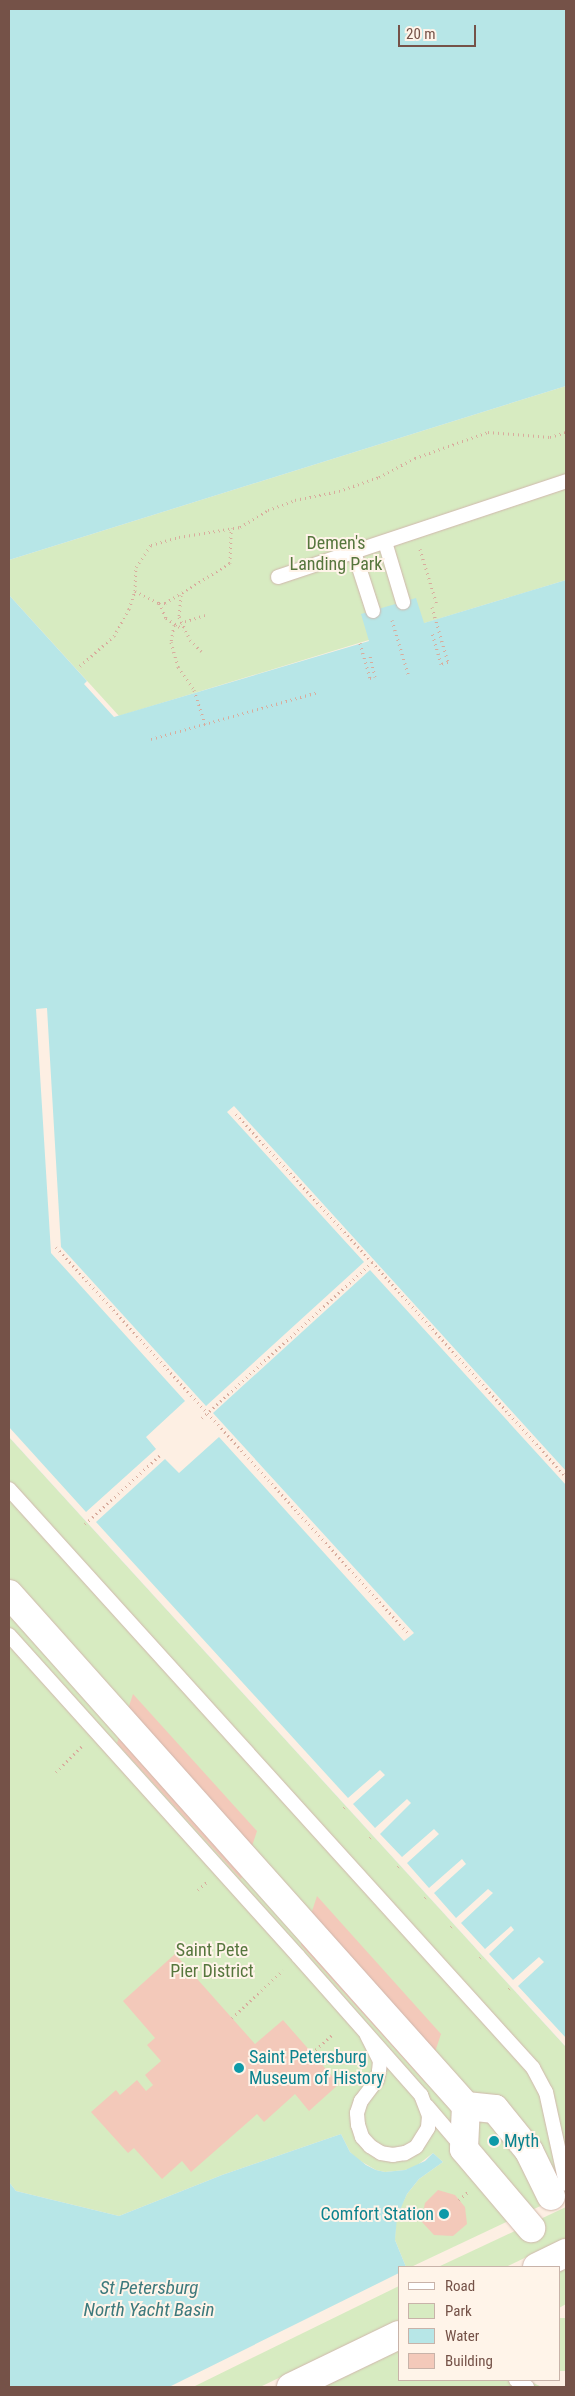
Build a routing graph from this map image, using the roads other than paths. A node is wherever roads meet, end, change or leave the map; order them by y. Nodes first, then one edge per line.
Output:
1 (566, 481) edge
2 (385, 542) junction
3 (354, 552) junction
4 (278, 577) dead end
5 (403, 602) dead end
6 (373, 611) dead end
7 (9, 1489) edge
8 (9, 1594) edge
9 (9, 1635) edge
10 (367, 2035) junction
11 (426, 2105) junction
12 (466, 2106) junction
13 (464, 2149) junction
14 (559, 2190) edge
15 (531, 2228) dead end
16 (566, 2253) edge
17 (539, 2266) edge
18 (398, 2335) edge
19 (291, 2387) edge

1 - 2 lane
2 - 3 lane
2 - 5 lane
3 - 4 lane
3 - 6 lane
7 - 14 lane
8 - 12 street
9 - 10 lane
10 - 11 lane
10 - 11 lane
11 - 13 lane
12 - 13 street
12 - 14 street
13 - 15 street
16 - 17 street
18 - 19 street

